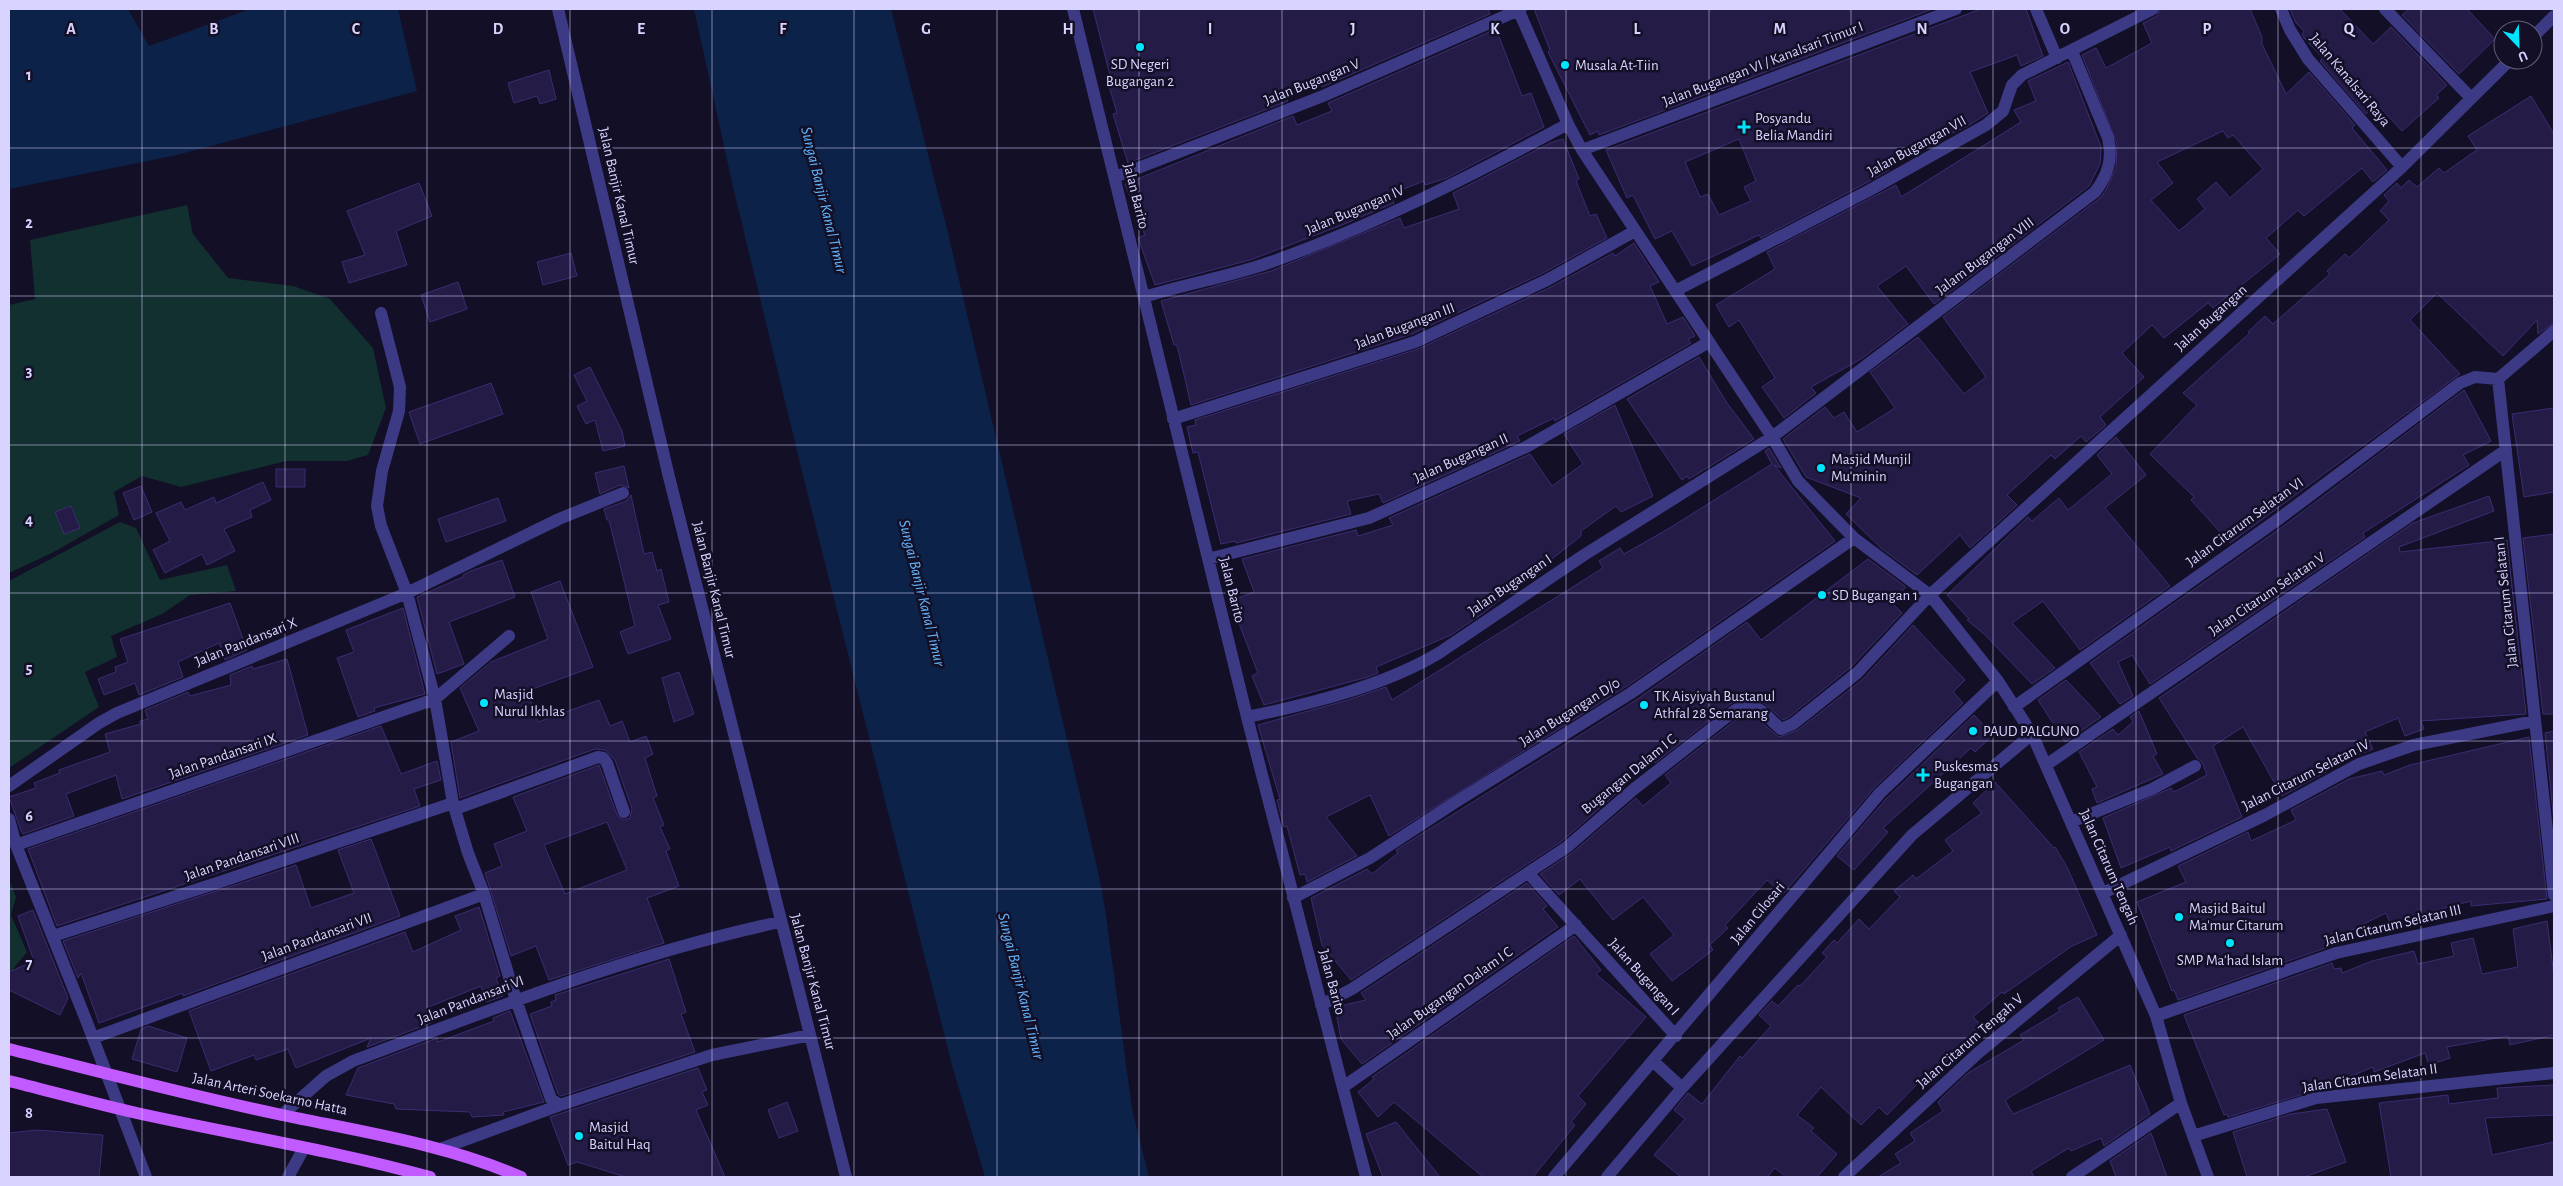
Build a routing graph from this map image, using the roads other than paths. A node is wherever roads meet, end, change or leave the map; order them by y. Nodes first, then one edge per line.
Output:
1 (558, 9) edge
2 (1073, 9) edge
3 (1519, 9) edge
4 (1956, 9) edge
5 (2036, 9) edge
6 (2153, 9) edge
7 (2281, 9) edge
8 (2385, 9) edge
9 (2554, 16) edge
10 (2543, 27) edge
11 (2072, 51) junction
12 (2057, 58) junction
13 (2500, 70) edge
14 (2471, 98) junction
15 (1568, 124) junction
16 (1582, 150) junction
17 (2402, 167) junction
18 (1115, 177) junction
19 (1634, 231) junction
20 (1675, 291) junction
21 (1144, 297) junction
22 (380, 313) dead end
23 (2554, 331) edge
24 (1709, 342) junction
25 (2498, 379) junction
26 (1174, 419) junction
27 (1772, 437) junction
28 (2506, 450) junction
29 (623, 493) dead end
30 (1854, 538) junction
31 (1208, 559) junction
32 (407, 593) junction
33 (1930, 595) junction
34 (510, 636) dead end
35 (1998, 681) junction
36 (436, 700) junction
37 (2014, 706) junction
38 (1247, 718) junction
39 (2535, 721) junction
40 (2032, 734) junction
41 (2046, 765) junction
42 (2195, 766) dead end
43 (9, 786) edge
44 (454, 806) junction
45 (624, 812) dead end
46 (9, 818) edge
47 (2071, 822) junction
48 (16, 845) junction
49 (1529, 874) junction
50 (2103, 893) junction
51 (484, 894) junction
52 (2554, 895) edge
53 (1293, 898) junction
54 (2554, 906) edge
55 (780, 922) junction
56 (1576, 925) junction
57 (2121, 935) junction
58 (53, 936) junction
59 (516, 1000) junction
60 (1321, 1004) junction
61 (2156, 1016) junction
62 (810, 1035) junction
63 (1676, 1036) junction
64 (93, 1038) junction
65 (9, 1050) edge
66 (1654, 1062) junction
67 (2554, 1072) edge
68 (105, 1073) junction
69 (9, 1081) edge
70 (1343, 1087) junction
71 (1682, 1088) junction
72 (2181, 1103) junction
73 (560, 1105) junction
74 (119, 1108) junction
75 (282, 1115) junction
76 (2194, 1136) junction
77 (304, 1148) junction
78 (440, 1149) junction
79 (146, 1177) edge
80 (288, 1177) edge
81 (430, 1177) edge
82 (521, 1177) edge
83 (846, 1177) edge
84 (1366, 1177) edge
85 (1554, 1177) edge
86 (1607, 1177) edge
87 (1844, 1177) edge
88 (2072, 1177) edge
89 (2208, 1177) edge

1 - 55 street, Jalan Banjir Kanal Timur
2 - 18 street, Jalan Barito
3 - 15 street, Jalan Citarum Tengah
3 - 18 street, Jalan Bugangan V
4 - 16 street, Jalan Bugangan VI / Kanalsari Timur I
5 - 12 street
6 - 11 street, Jalan Bugangan VII
7 - 17 street, Jalan Kanalsari Raya
8 - 14 street
9 - 10 street
11 - 12 street, Jalan Bugangan VII
11 - 27 street, Jalam Bugangan VIII
12 - 20 street, Jalan Bugangan VII
13 - 14 street, Jalan Bugangan
14 - 17 street, Jalan Bugangan
15 - 16 street, Jalan Citarum Tengah
15 - 21 street, Jalan Bugangan IV
16 - 19 street, Jalan Citarum Tengah
17 - 33 street, Jalan Bugangan
18 - 21 street, Jalan Barito
19 - 20 street, Jalan Citarum Tengah
19 - 26 street, Jalan Bugangan III
20 - 24 street, Jalan Citarum Tengah
21 - 26 street, Jalan Barito
22 - 32 street
23 - 25 street
24 - 27 street, Jalan Citarum Tengah
24 - 31 street, Jalan Bugangan II
25 - 28 street, Jalan Citarum Selatan I
25 - 37 street, Jalan Citarum Selatan VI
26 - 31 street, Jalan Barito
27 - 30 street, Jalan Citarum Tengah
27 - 38 street, Jalan Bugangan I
28 - 39 street, Jalan Citarum Selatan I
28 - 41 street, Jalan Citarum Selatan V
29 - 32 street, Jalan Pandansari X
30 - 33 street, Jalan Citarum Tengah
30 - 53 street, Jalan Bugangan D/0
31 - 38 street, Jalan Barito
32 - 36 street
32 - 43 street, Jalan Pandansari X
33 - 35 street, Jalan Citarum Tengah
33 - 49 street, Bugangan Dalam I C
34 - 36 street
35 - 37 street, Jalan Citarum Tengah
35 - 63 street, Jalan Cilosari
36 - 44 street
36 - 48 street, Jalan Pandansari IX
37 - 40 street, Jalan Citarum Tengah
38 - 53 street, Jalan Barito
39 - 50 street, Jalan Citarum Selatan IV
39 - 52 street, Jalan Citarum Selatan I
40 - 41 street, Jalan Citarum Tengah
40 - 71 street
41 - 47 street, Jalan Citarum Tengah
42 - 47 street
44 - 45 street, Jalan Pandansari VIII
44 - 51 street
44 - 58 street, Jalan Pandansari VIII
46 - 48 street
47 - 50 street, Jalan Citarum Tengah
48 - 58 street
49 - 56 street, Jalan Bugangan I
49 - 60 street
50 - 57 street, Jalan Citarum Tengah
51 - 59 street
51 - 64 street, Jalan Pandansari VII
53 - 60 street, Jalan Barito
54 - 61 street, Jalan Citarum Selatan III
55 - 59 street, Jalan Pandansari VI
55 - 62 street, Jalan Banjir Kanal Timur
56 - 63 street, Jalan Bugangan I
56 - 70 street, Jalan Bugangan Dalam I C
57 - 61 street, Jalan Citarum Tengah
57 - 87 street, Jalan Citarum Tengah V
58 - 64 street
59 - 73 street
59 - 75 street, Jalan Pandansari VI
60 - 70 street, Jalan Barito
61 - 72 street, Jalan Citarum Tengah
62 - 73 street
62 - 83 street, Jalan Banjir Kanal Timur
63 - 66 street, Jalan Cilosari
64 - 68 street
65 - 68 main road, Jalan Arteri Soekarno Hatta
66 - 71 street
66 - 85 street, Jalan Cilosari
67 - 76 street, Jalan Citarum Selatan II
68 - 74 street
68 - 75 main road, Jalan Arteri Soekarno Hatta
69 - 74 main road
70 - 84 street, Jalan Barito
71 - 86 street
72 - 76 street, Jalan Citarum Tengah
72 - 88 street
73 - 78 street
74 - 77 main road
74 - 79 street
75 - 78 main road, Jalan Arteri Soekarno Hatta
76 - 89 street, Jalan Citarum Tengah
77 - 80 street
77 - 81 main road
78 - 82 main road, Jalan Arteri Soekarno Hatta

